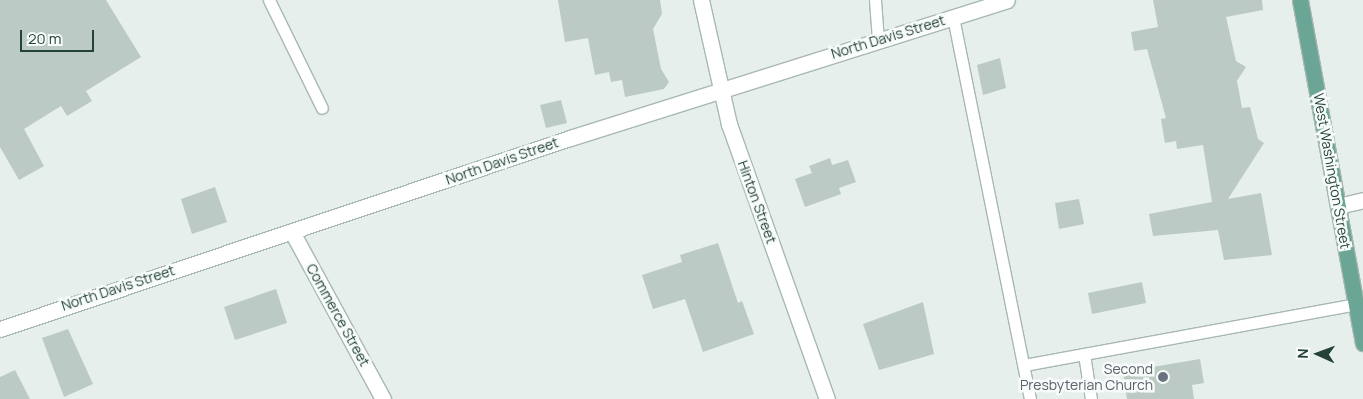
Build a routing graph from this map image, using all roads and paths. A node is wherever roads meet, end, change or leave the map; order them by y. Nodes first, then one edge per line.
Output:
1 (269, 0) edge
2 (701, 0) edge
3 (875, 0) edge
4 (1007, 0) edge
5 (1300, 0) edge
6 (953, 17) junction
7 (878, 40) junction
8 (720, 89) junction
9 (322, 108) dead end
10 (1363, 200) edge
11 (1338, 206) junction
12 (292, 232) junction
13 (1356, 304) junction
14 (0, 329) edge
15 (1363, 343) edge
16 (1084, 354) junction
17 (1024, 365) junction
18 (383, 399) edge
19 (827, 399) edge
20 (1030, 399) edge
21 (1091, 399) edge

1 - 9 lane
2 - 8 street, Hinton Street
3 - 7 lane
4 - 6 street, North Davis Street
5 - 11 main road, West Washington Street
6 - 7 street, North Davis Street
6 - 17 lane
7 - 8 street, North Davis Street
8 - 12 street, North Davis Street
8 - 19 street, Hinton Street
10 - 11 street
11 - 13 main road, West Washington Street
12 - 14 street, North Davis Street
12 - 18 street, Commerce Street
13 - 15 main road, West Washington Street
13 - 16 lane
16 - 17 lane
16 - 21 lane
17 - 20 lane

